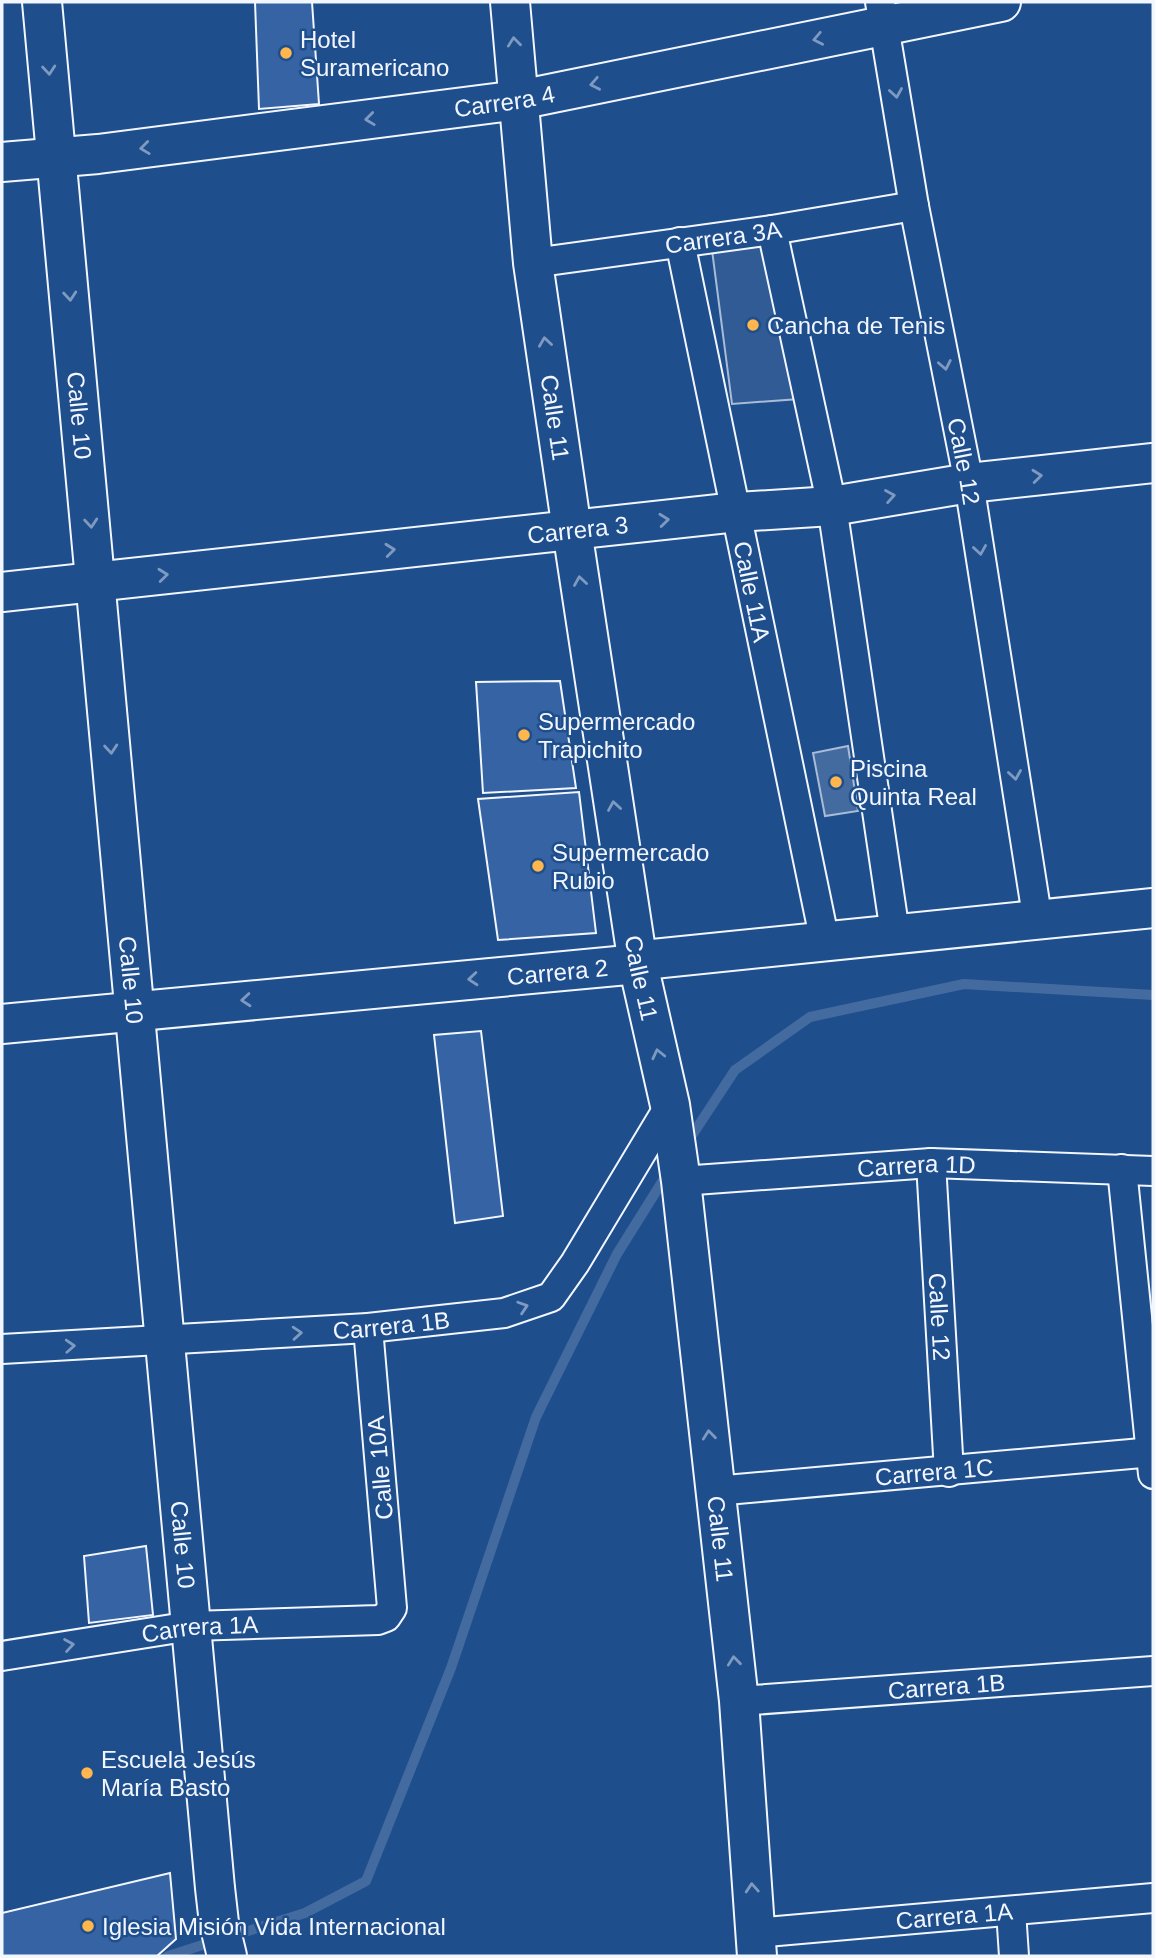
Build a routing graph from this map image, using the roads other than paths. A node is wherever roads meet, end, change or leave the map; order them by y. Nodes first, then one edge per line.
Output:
1 (43, 2) edge
2 (510, 2) edge
3 (1001, 2) edge
4 (883, 14) edge
5 (519, 100) junction
6 (57, 156) junction
7 (2, 162) edge
8 (914, 206) junction
9 (772, 230) junction
10 (680, 242) junction
11 (533, 262) junction
12 (1153, 463) edge
13 (969, 483) junction
14 (832, 506) junction
15 (737, 512) junction
16 (572, 530) junction
17 (96, 582) junction
18 (2, 592) edge
19 (1153, 908) edge
20 (1038, 922) junction
21 (895, 933) junction
22 (825, 942) junction
23 (638, 964) junction
24 (135, 1010) junction
25 (2, 1024) edge
26 (671, 1113) junction
27 (931, 1163) junction
28 (1122, 1169) junction
29 (1153, 1171) edge
30 (680, 1172) junction
31 (368, 1328) junction
32 (165, 1342) junction
33 (2, 1349) edge
34 (1153, 1460) edge
35 (948, 1472) junction
36 (715, 1491) junction
37 (392, 1608) joint
38 (191, 1626) junction
39 (2, 1656) edge
40 (1153, 1671) edge
41 (739, 1701) junction
42 (1153, 1898) edge
43 (1011, 1911) junction
44 (224, 1944) edge
45 (756, 1945) edge
46 (1014, 1956) edge

1 -> 6 main road, Calle 10
5 -> 2 main road, Calle 11
3 - 4 main road, Carrera 4
4 -> 5 main road, Carrera 4
4 -> 8 street, Calle 12
5 -> 6 main road, Carrera 4
5 - 11 main road, Calle 11
6 - 7 main road, Carrera 4
6 -> 17 main road, Calle 10
8 - 9 street, Carrera 3A
8 -> 13 street, Calle 12
9 - 10 street, Carrera 3A
9 - 14 street
10 - 11 street, Carrera 3A
10 - 15 street, Calle 11A
16 -> 11 main road, Calle 11
13 -> 12 main road, Carrera 3
14 -> 13 main road, Carrera 3
13 -> 20 street, Calle 12
14 - 15 main road, Carrera 3
14 - 21 street
16 -> 15 main road, Carrera 3
15 - 22 street, Calle 11A
17 -> 16 main road, Carrera 3
23 -> 16 main road, Calle 11
17 - 18 main road, Carrera 3
17 -> 24 main road, Calle 10
19 - 20 main road, Carrera 2
20 - 21 main road, Carrera 2
21 - 22 main road, Carrera 2
22 - 23 main road, Carrera 2
23 -> 24 main road, Carrera 2
26 -> 23 main road, Calle 11
24 - 25 main road, Carrera 2
24 - 32 main road, Calle 10
26 - 30 main road, Calle 11
31 -> 26 street, Carrera 1B
27 - 28 street, Carrera 1D
27 - 30 street, Carrera 1D
27 - 35 street, Calle 12
28 - 29 street, Carrera 1D
28 - 34 street
36 -> 30 main road, Calle 11
32 -> 31 street, Carrera 1B
31 - 37 street, Calle 10A
33 -> 32 street, Carrera 1B
32 - 38 main road, Calle 10
34 - 35 street, Carrera 1C
35 - 36 street, Carrera 1C
41 -> 36 main road, Calle 11
37 - 38 street, Carrera 1A
39 -> 38 street, Carrera 1A
38 - 44 main road, Calle 10
40 - 41 street, Carrera 1B
45 -> 41 main road, Calle 11
42 - 43 street, Carrera 1A
43 - 45 street, Carrera 1A
43 - 46 street

